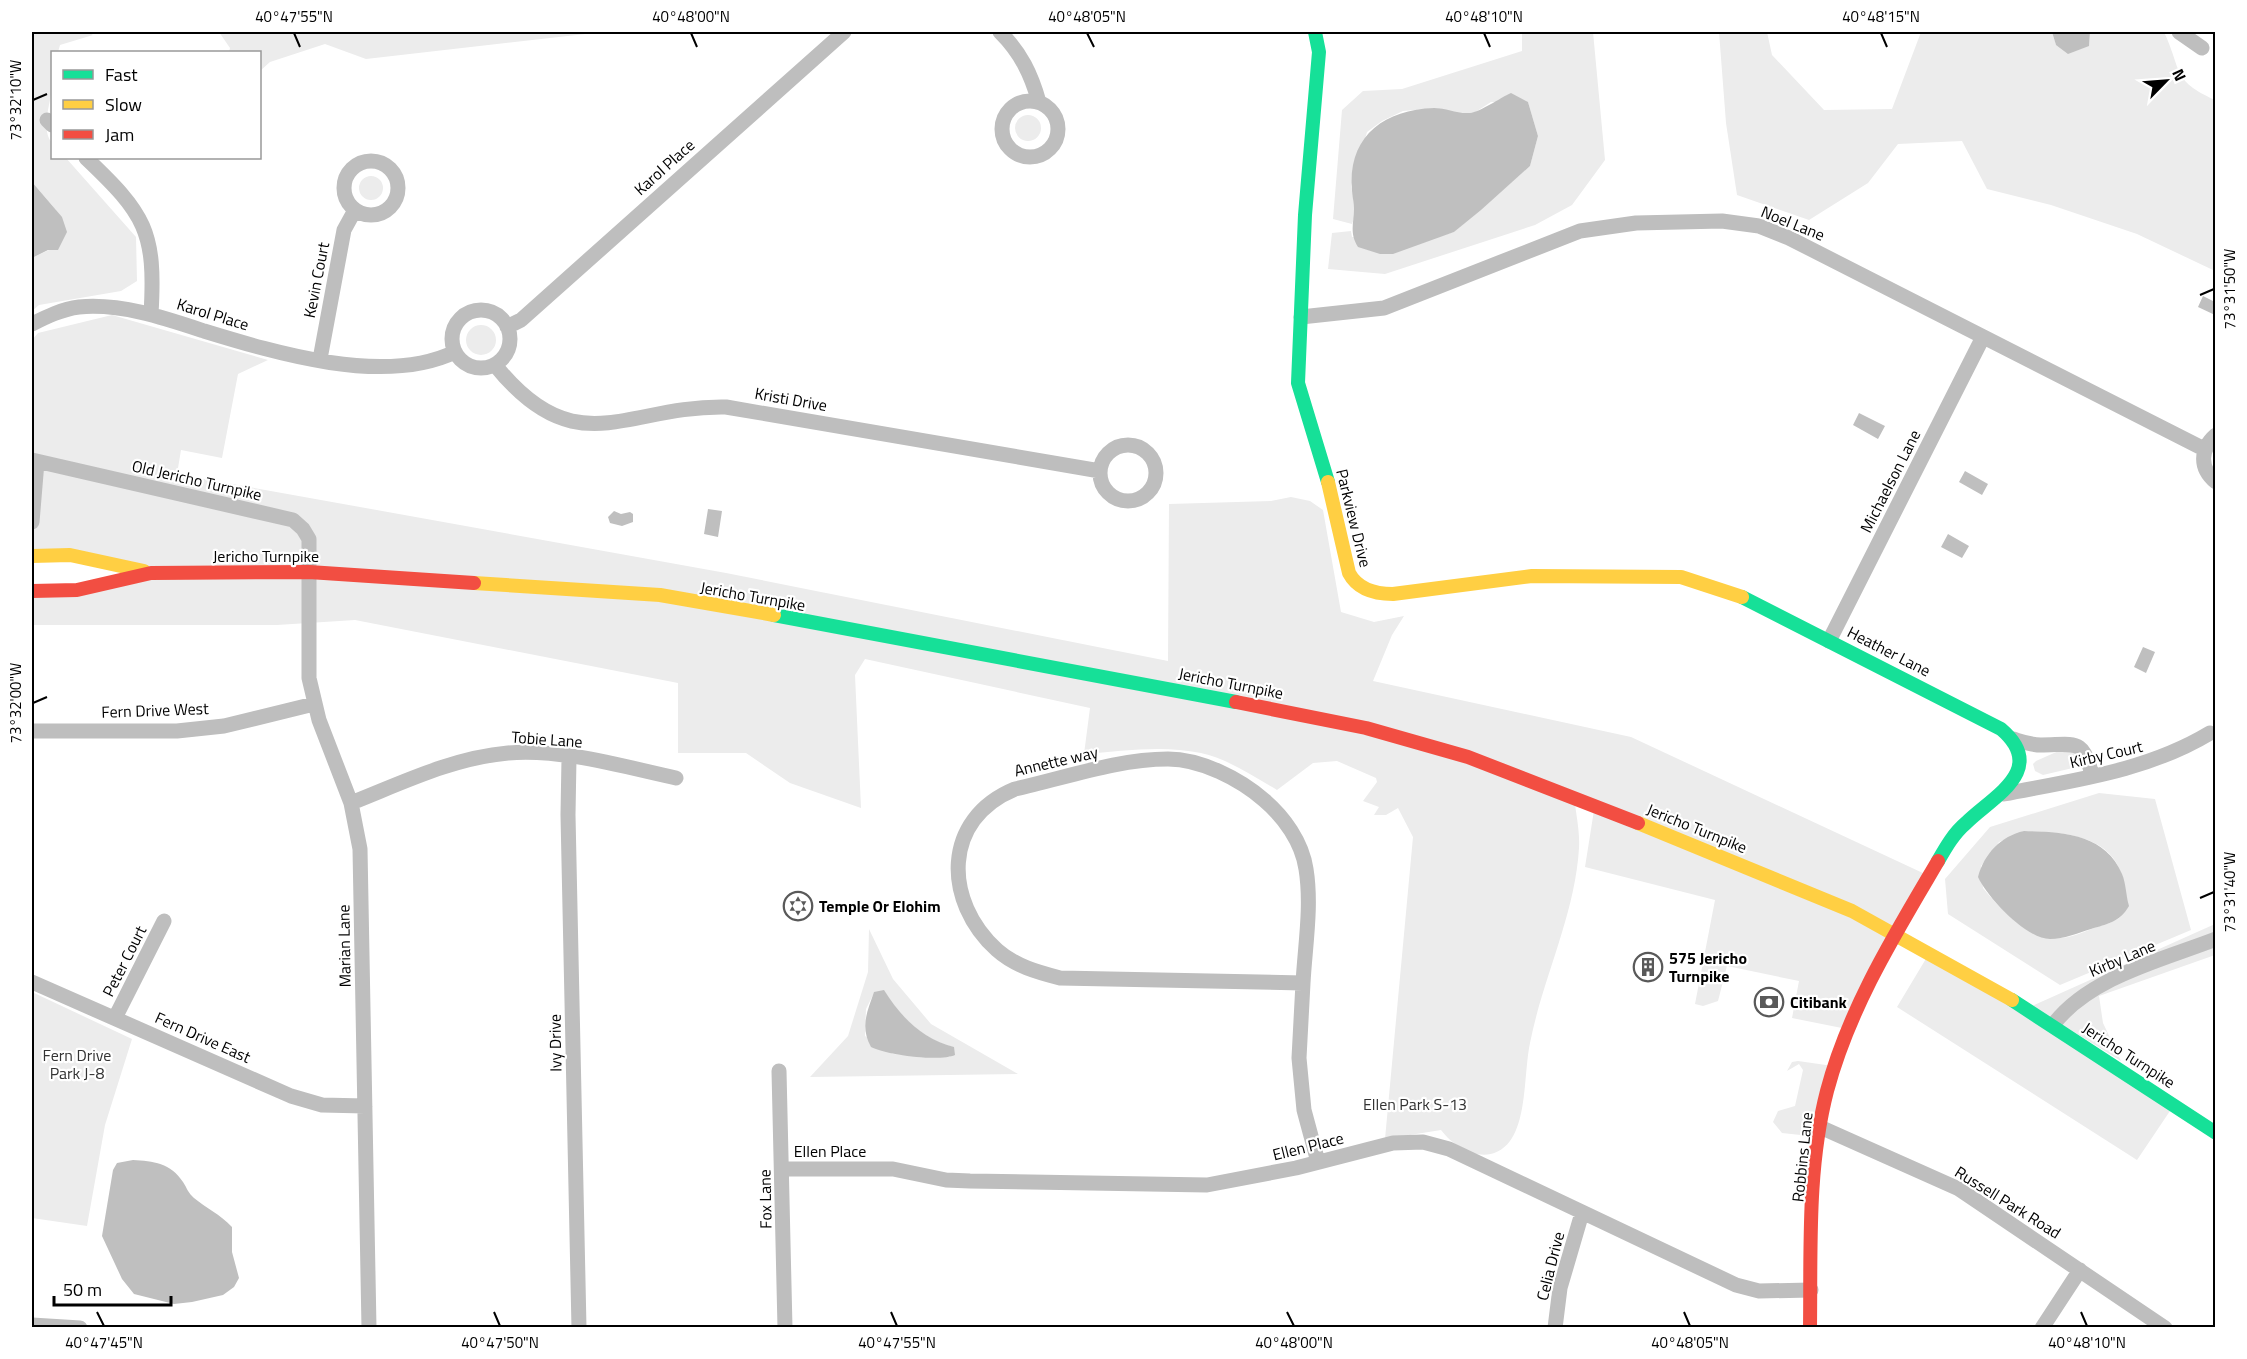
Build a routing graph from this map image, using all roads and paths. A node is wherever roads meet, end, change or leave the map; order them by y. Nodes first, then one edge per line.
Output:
1 (844, 32) edge
2 (1000, 32) edge
3 (1315, 32) edge
4 (2178, 32) edge
5 (2202, 48) dead end
6 (1039, 102) dead end
7 (87, 159) edge
8 (355, 210) dead end
9 (150, 314) junction
10 (1301, 317) junction
11 (32, 324) edge
12 (507, 327) junction
13 (1983, 337) junction
14 (455, 352) junction
15 (320, 359) junction
16 (495, 365) junction
17 (2216, 435) edge
18 (2205, 449) junction
19 (34, 461) edge
20 (1100, 471) dead end
21 (2216, 482) edge
22 (32, 522) edge
23 (32, 556) edge
24 (309, 572) junction
25 (151, 573) junction
26 (32, 591) edge
27 (1745, 598) joint
28 (1829, 640) junction
29 (314, 704) junction
30 (32, 731) edge
31 (2210, 733) dead end
32 (2013, 739) junction
33 (569, 758) junction
34 (2092, 776) junction
35 (676, 778) dead end
36 (2004, 795) junction
37 (351, 803) junction
38 (164, 921) dead end
39 (1896, 933) junction
40 (2216, 939) edge
41 (32, 982) edge
42 (1303, 983) junction
43 (115, 1018) junction
44 (2053, 1025) junction
45 (779, 1071) dead end
46 (365, 1106) junction
47 (1820, 1127) junction
48 (2216, 1133) edge
49 (1318, 1162) junction
50 (783, 1169) junction
51 (1582, 1213) junction
52 (2080, 1270) junction
53 (1811, 1290) junction
54 (32, 1325) edge
55 (80, 1328) edge
56 (369, 1328) edge
57 (579, 1328) edge
58 (785, 1328) edge
59 (1555, 1328) edge
60 (1810, 1328) edge
61 (2042, 1328) edge
62 (2165, 1328) edge

1 - 12 street, Karol Place
2 - 6 street
3 - 10 main road, Parkview Drive
4 - 5 street
7 - 9 street
8 - 15 street, Kevin Court
9 - 11 street, Karol Place
9 - 15 street, Karol Place
10 - 13 street, Noel Lane
10 - 27 main road, Parkview Drive
12 - 14 street
12 - 16 street
13 - 18 street, Noel Lane
13 - 28 street, Michaelson Lane
14 - 15 street, Karol Place
14 - 16 street
16 - 20 street, Kristi Drive
17 - 18 street
18 - 21 street
19 - 22 street, Old Jericho Turnpike
19 - 24 street, Old Jericho Turnpike
23 - 25 main road, Jericho Turnpike
24 - 25 main road, Jericho Turnpike
24 - 29 street, Marian Lane
24 - 39 main road, Jericho Turnpike
25 - 26 main road, Jericho Turnpike
27 - 28 main road, Heather Lane
28 - 32 main road, Heather Lane
29 - 30 street, Fern Drive West
29 - 37 street, Marian Lane
31 - 34 street, Kirby Court
32 - 34 street, Heather Lane
32 - 36 main road
33 - 35 street, Tobie Lane
33 - 37 street, Tobie Lane
33 - 57 street, Ivy Drive
34 - 36 street, Kirby Court
36 - 39 main road
37 - 46 street, Marian Lane
38 - 43 street, Peter Court
39 - 44 main road, Jericho Turnpike
39 - 47 main road, Robbins Lane
40 - 44 street, Kirby Lane
41 - 43 street, Fern Drive East
42 - 42 street, Annette way
42 - 49 street, Annette way
43 - 46 street, Fern Drive East
44 - 48 main road, Jericho Turnpike
45 - 50 street, Fox Lane
46 - 56 street, Marian Lane
47 - 52 street, Russell Park Road
47 - 53 main road, Robbins Lane
49 - 50 street, Ellen Place
49 - 51 street, Ellen Place
50 - 58 street, Fox Lane
51 - 53 street, Ellen Place
51 - 59 street, Celia Drive
52 - 61 street
52 - 62 street, Russell Park Road
53 - 60 main road, Robbins Lane
54 - 55 street

